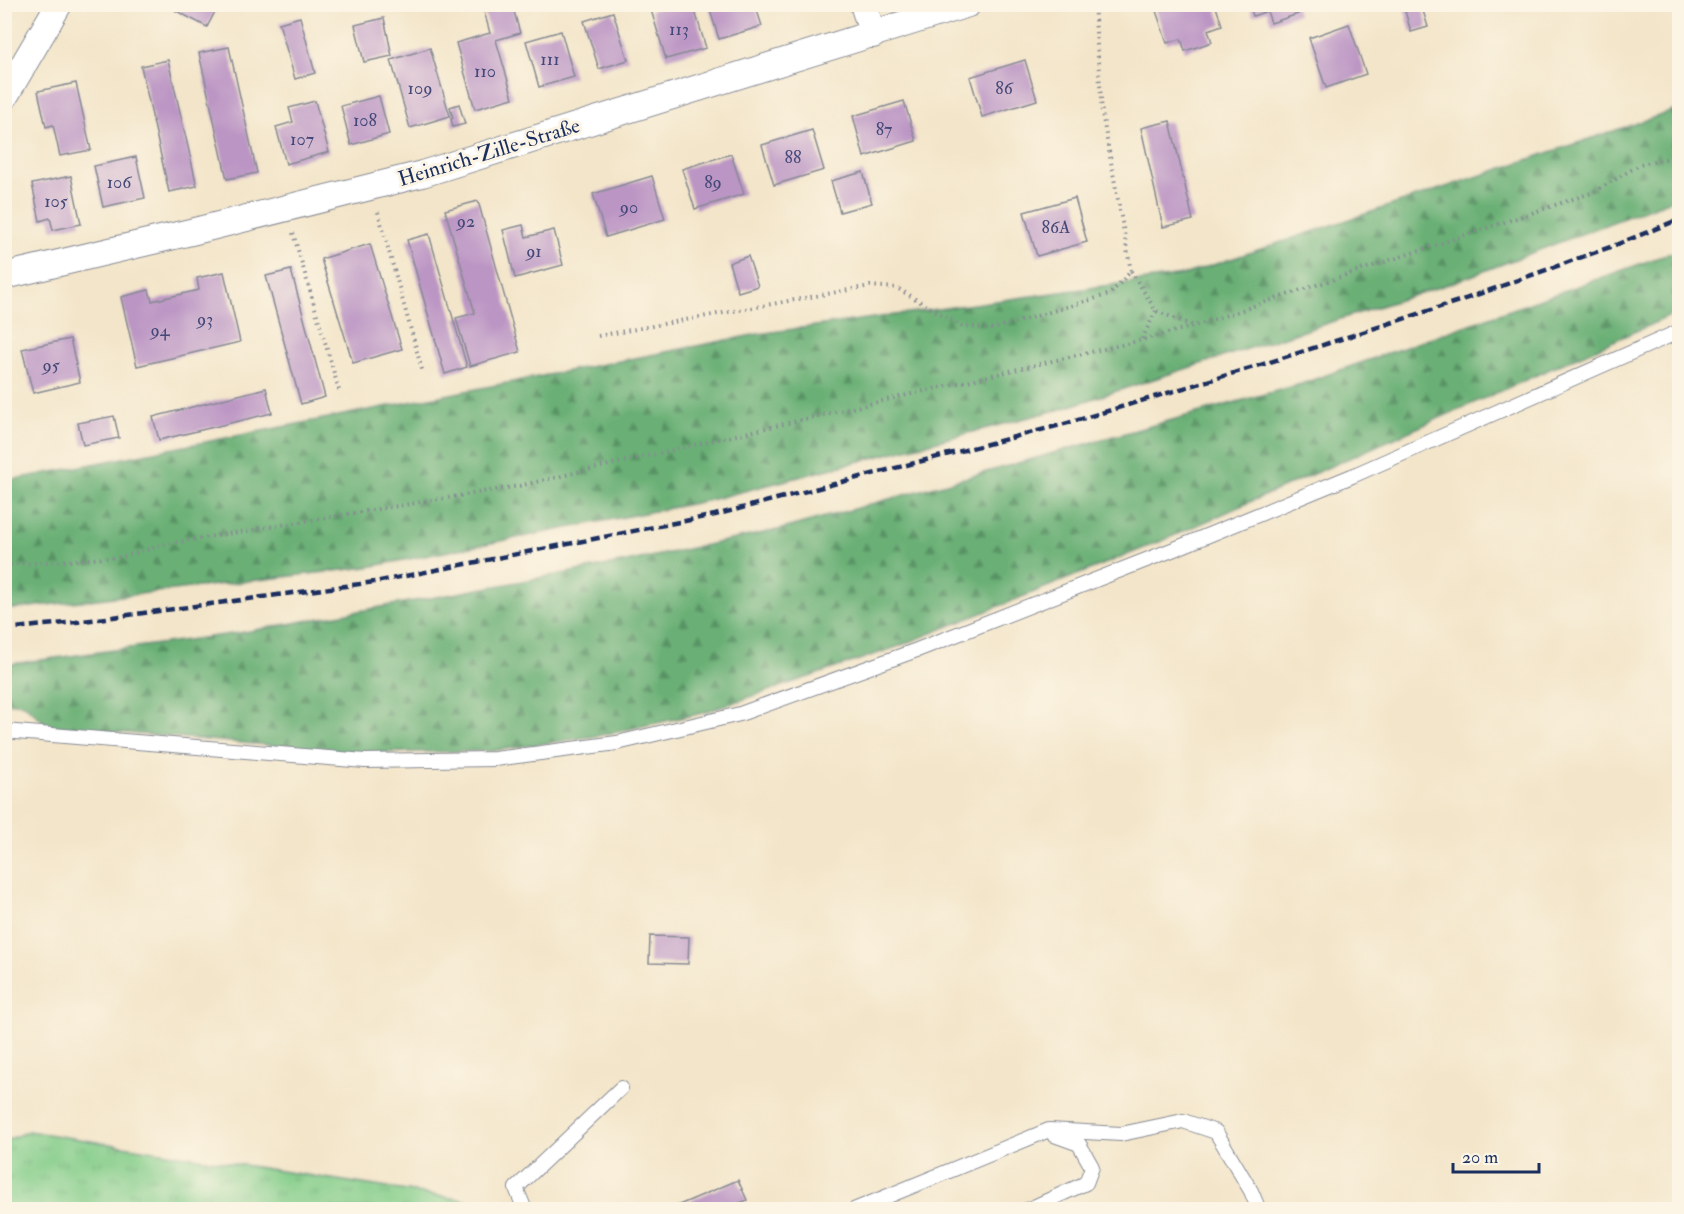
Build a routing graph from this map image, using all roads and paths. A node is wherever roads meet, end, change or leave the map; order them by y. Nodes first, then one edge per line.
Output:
1 (59, 4) edge
2 (863, 4) edge
3 (968, 4) edge
4 (1094, 4) edge
5 (873, 34) junction
6 (4, 98) edge
7 (1680, 156) edge
8 (370, 187) junction
9 (286, 208) junction
10 (1131, 271) junction
11 (4, 276) edge
12 (1156, 311) junction
13 (1194, 327) junction
14 (1680, 332) edge
15 (598, 336) dead end
16 (1142, 340) junction
17 (423, 373) dead end
18 (339, 390) dead end
19 (4, 565) edge
20 (4, 731) edge
21 (621, 1088) dead end
22 (1049, 1130) junction
23 (887, 1204) edge
24 (861, 1208) edge
25 (525, 1209) edge
26 (1027, 1209) edge
27 (1258, 1209) edge

1 - 6 street
2 - 5 street
3 - 5 street, Heinrich-Zille-Straße
4 - 10 path
5 - 8 street, Heinrich-Zille-Straße
7 - 13 path
8 - 9 street, Heinrich-Zille-Straße
8 - 17 path
9 - 11 street, Heinrich-Zille-Straße
9 - 18 path
10 - 12 path
10 - 15 path
12 - 13 path
12 - 16 path
13 - 16 path
14 - 20 lane
16 - 19 path
21 - 25 lane
22 - 23 lane
22 - 26 lane
22 - 27 lane
23 - 24 lane

